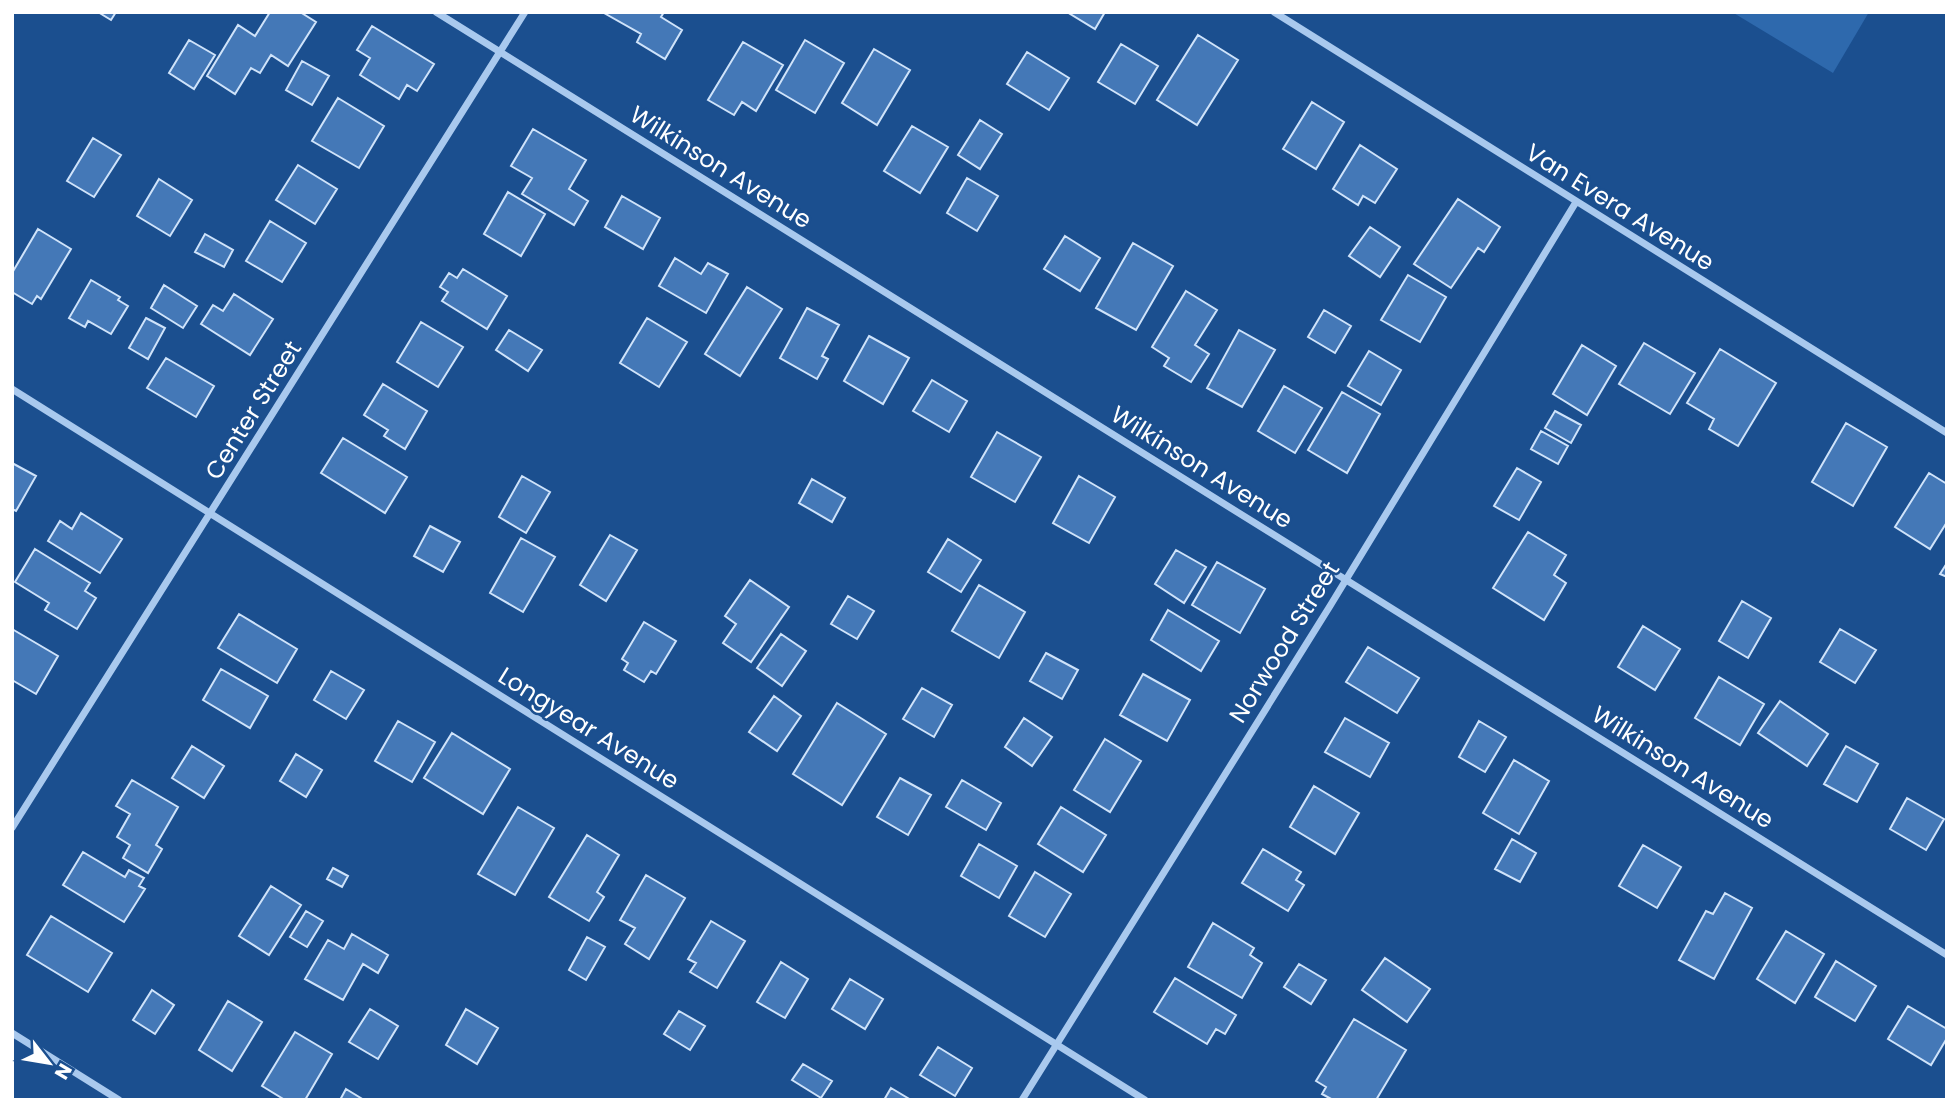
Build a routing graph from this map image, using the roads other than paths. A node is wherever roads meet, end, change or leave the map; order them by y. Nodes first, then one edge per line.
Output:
1 (436, 12) edge
2 (525, 12) edge
3 (1274, 12) edge
4 (500, 52) junction
5 (1576, 202) junction
6 (12, 389) edge
7 (1947, 433) edge
8 (210, 513) junction
9 (1346, 579) junction
10 (12, 828) edge
11 (1947, 955) edge
12 (12, 1032) edge
13 (1058, 1045) junction
14 (119, 1100) edge
15 (1022, 1100) edge
16 (1145, 1100) edge

1 - 4 street, Wilkinson Avenue
2 - 4 street, Center Street
3 - 5 street, Van Evera Avenue
4 - 8 street, Center Street
4 - 9 street, Wilkinson Avenue
5 - 7 street, Van Evera Avenue
5 - 9 street, Norwood Street
6 - 8 street, Longyear Avenue
8 - 10 street, Center Street
8 - 13 street, Longyear Avenue
9 - 11 street, Wilkinson Avenue
9 - 13 street, Norwood Street
12 - 14 street
13 - 15 street, Norwood Street
13 - 16 street, Longyear Avenue

